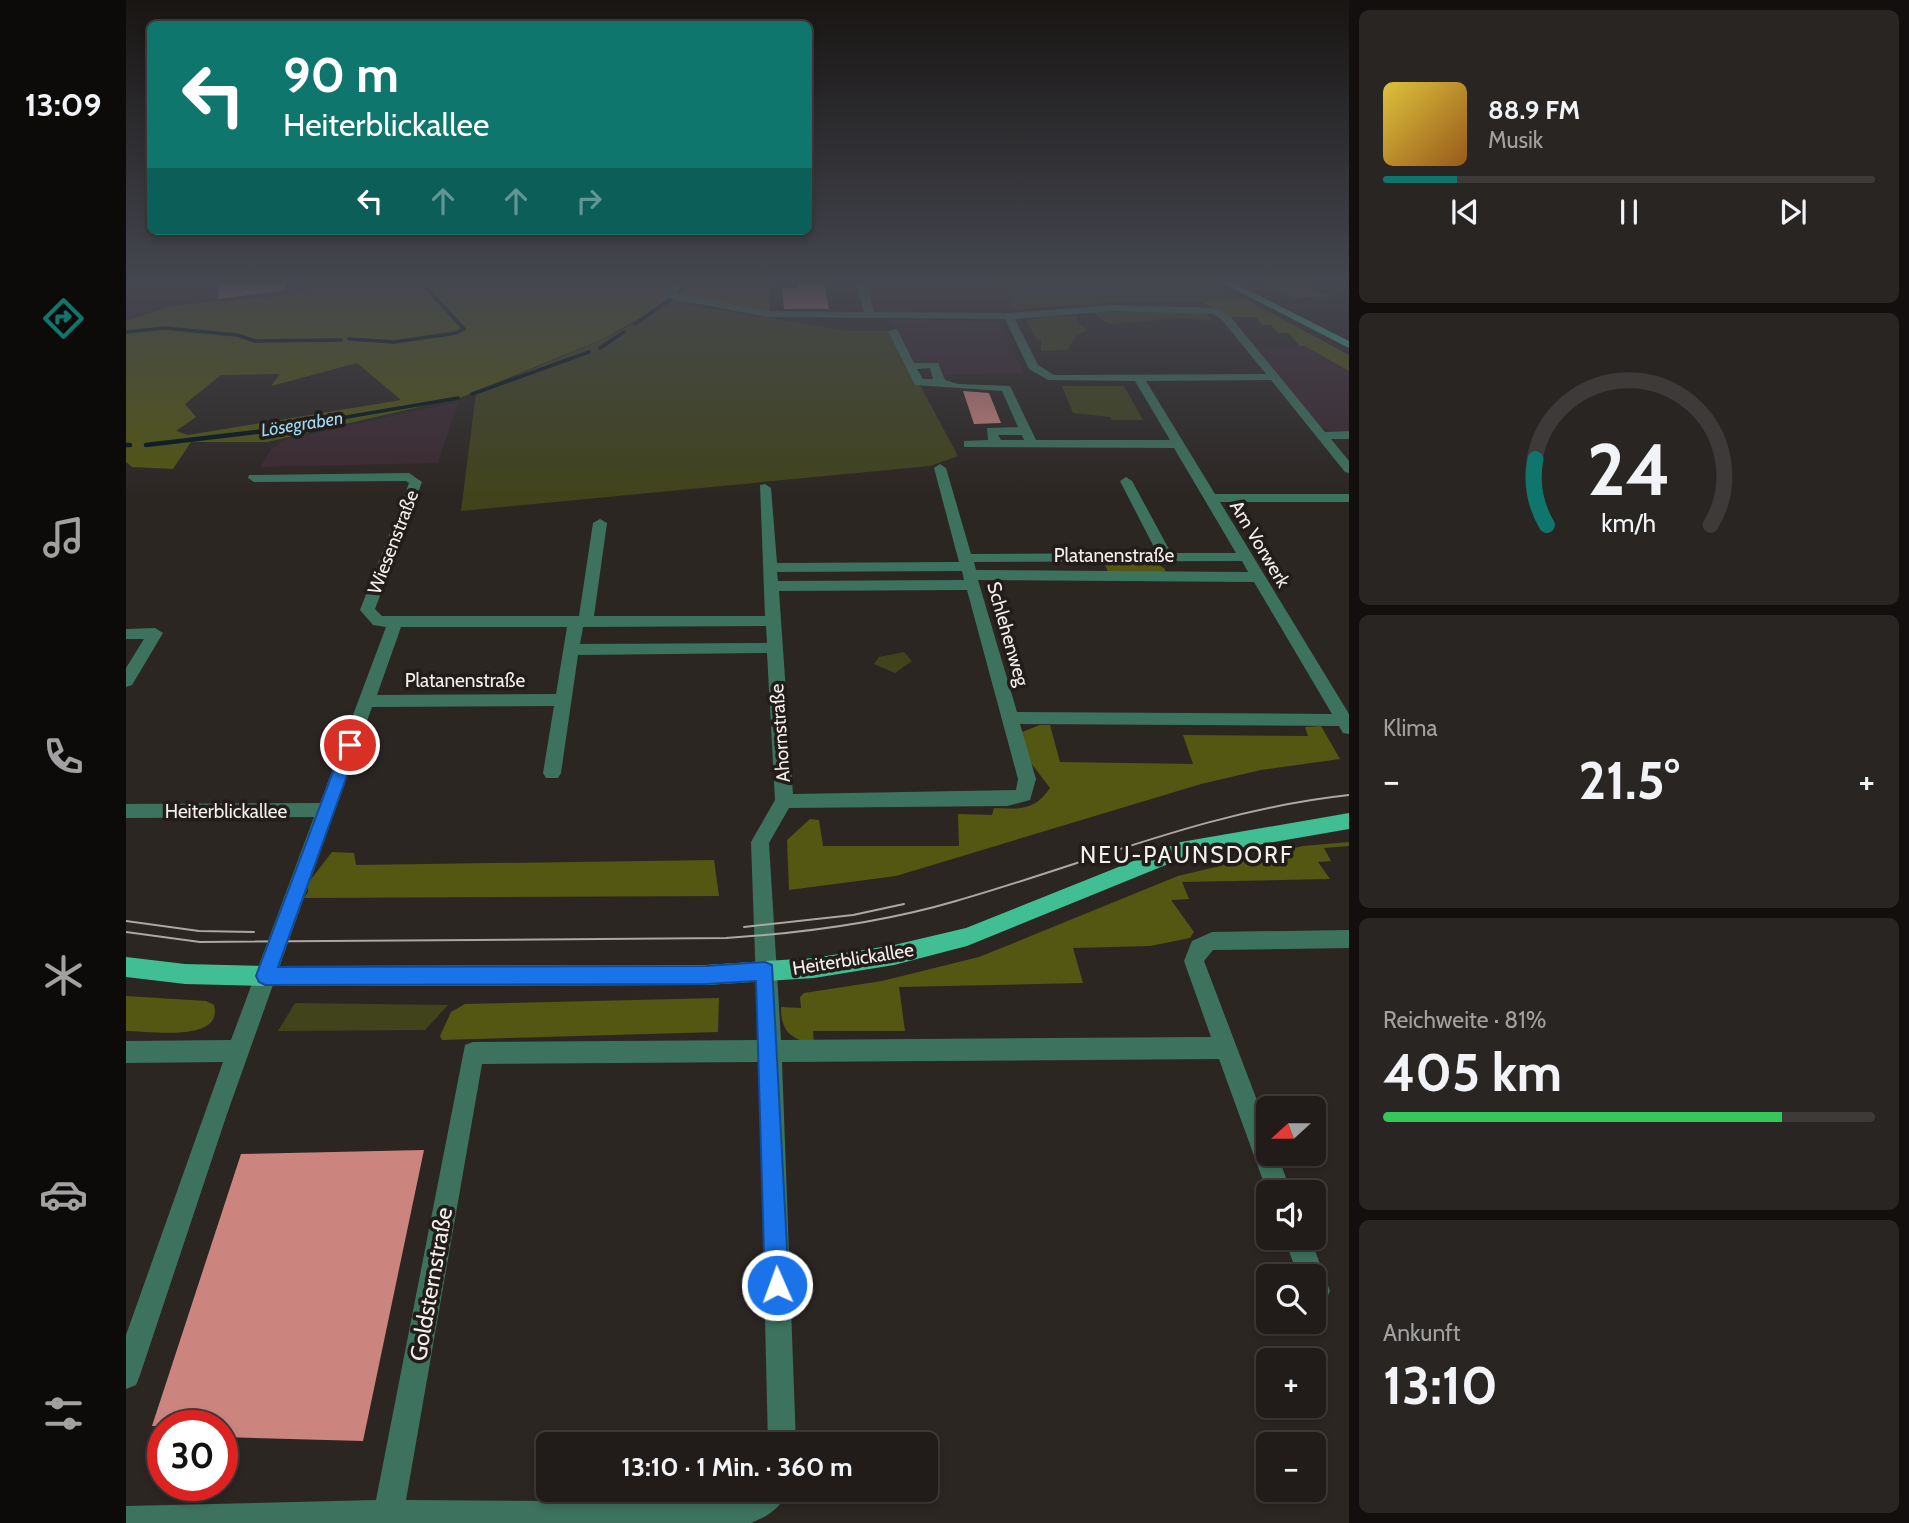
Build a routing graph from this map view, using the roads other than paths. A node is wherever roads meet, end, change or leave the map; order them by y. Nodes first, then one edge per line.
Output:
1 (904, 353) edge
2 (1026, 353) edge
3 (1255, 353) edge
4 (910, 366) junction
5 (1274, 377) junction
6 (1139, 379) junction
7 (940, 382) junction
8 (1025, 431) junction
9 (1349, 435) edge
10 (1321, 436) junction
11 (968, 444) dead end
12 (996, 444) junction
13 (1032, 444) junction
14 (1178, 444) junction
15 (940, 468) dead end
16 (1349, 469) edge
17 (254, 478) dead end
18 (1126, 481) dead end
19 (765, 488) dead end
20 (1210, 498) junction
21 (1349, 498) edge
22 (600, 523) dead end
23 (1166, 557) junction
24 (1246, 557) junction
25 (769, 568) junction
26 (969, 571) junction
27 (1257, 577) junction
28 (771, 586) junction
29 (581, 621) junction
30 (773, 621) junction
31 (395, 622) junction
32 (126, 634) edge
33 (774, 648) junction
34 (571, 650) junction
35 (126, 681) edge
36 (563, 700) junction
37 (366, 701) junction
38 (1010, 718) junction
39 (1347, 724) edge
40 (552, 773) dead end
41 (784, 801) junction
42 (326, 810) junction
43 (126, 811) edge
44 (1349, 821) edge
45 (1349, 939) edge
46 (126, 967) edge
47 (765, 971) junction
48 (265, 976) junction
49 (1225, 1048) junction
50 (238, 1051) junction
51 (126, 1052) edge
52 (770, 1052) junction
53 (1274, 1180) edge
54 (126, 1375) edge
55 (782, 1432) edge
56 (763, 1502) edge
57 (388, 1515) junction
58 (728, 1520) edge
59 (126, 1521) edge

1 - 4 street
2 - 6 street
3 - 5 street
4 - 7 street
4 - 7 street
5 - 6 street
5 - 10 street
6 - 14 street, Am Vorwerk
7 - 8 street
8 - 12 street
8 - 13 street
9 - 10 street
10 - 16 street
11 - 12 street
12 - 13 street
13 - 14 street
14 - 20 street, Am Vorwerk
15 - 26 street, Schlehenweg
17 - 31 street, Wiesenstraße
18 - 23 street, Platanenstraße
19 - 25 street, Ahornstraße
20 - 21 street
20 - 24 street, Am Vorwerk
22 - 29 street
23 - 24 street, Platanenstraße
23 - 26 street, Platanenstraße
24 - 27 street, Am Vorwerk
25 - 26 street, Platanenstraße
25 - 28 street, Ahornstraße
26 - 27 street, Platanenstraße
26 - 28 street, Platanenstraße
26 - 38 street, Schlehenweg
27 - 39 street, Am Vorwerk
28 - 30 street, Ahornstraße
29 - 30 street
29 - 31 street
29 - 34 street
30 - 33 street, Ahornstraße
31 - 37 street, Wiesenstraße
32 - 35 street
33 - 34 street
33 - 41 street, Ahornstraße
34 - 36 street
36 - 37 street, Platanenstraße
36 - 40 street
37 - 42 street, Wiesenstraße
38 - 39 street
38 - 41 street, Schlehenweg
41 - 47 street, Ahornstraße
42 - 43 street, Heiterblickallee
42 - 48 street, Wiesenstraße
44 - 47 main road, Heiterblickallee
45 - 49 street
46 - 48 main road, Heiterblickallee
47 - 48 main road, Heiterblickallee
47 - 52 street, Ahornstraße
48 - 50 street
49 - 52 street
49 - 53 street
50 - 51 street
50 - 54 street
52 - 55 street, Ahornstraße
52 - 57 street, Goldsternstraße
56 - 58 street
57 - 58 street
57 - 59 street

